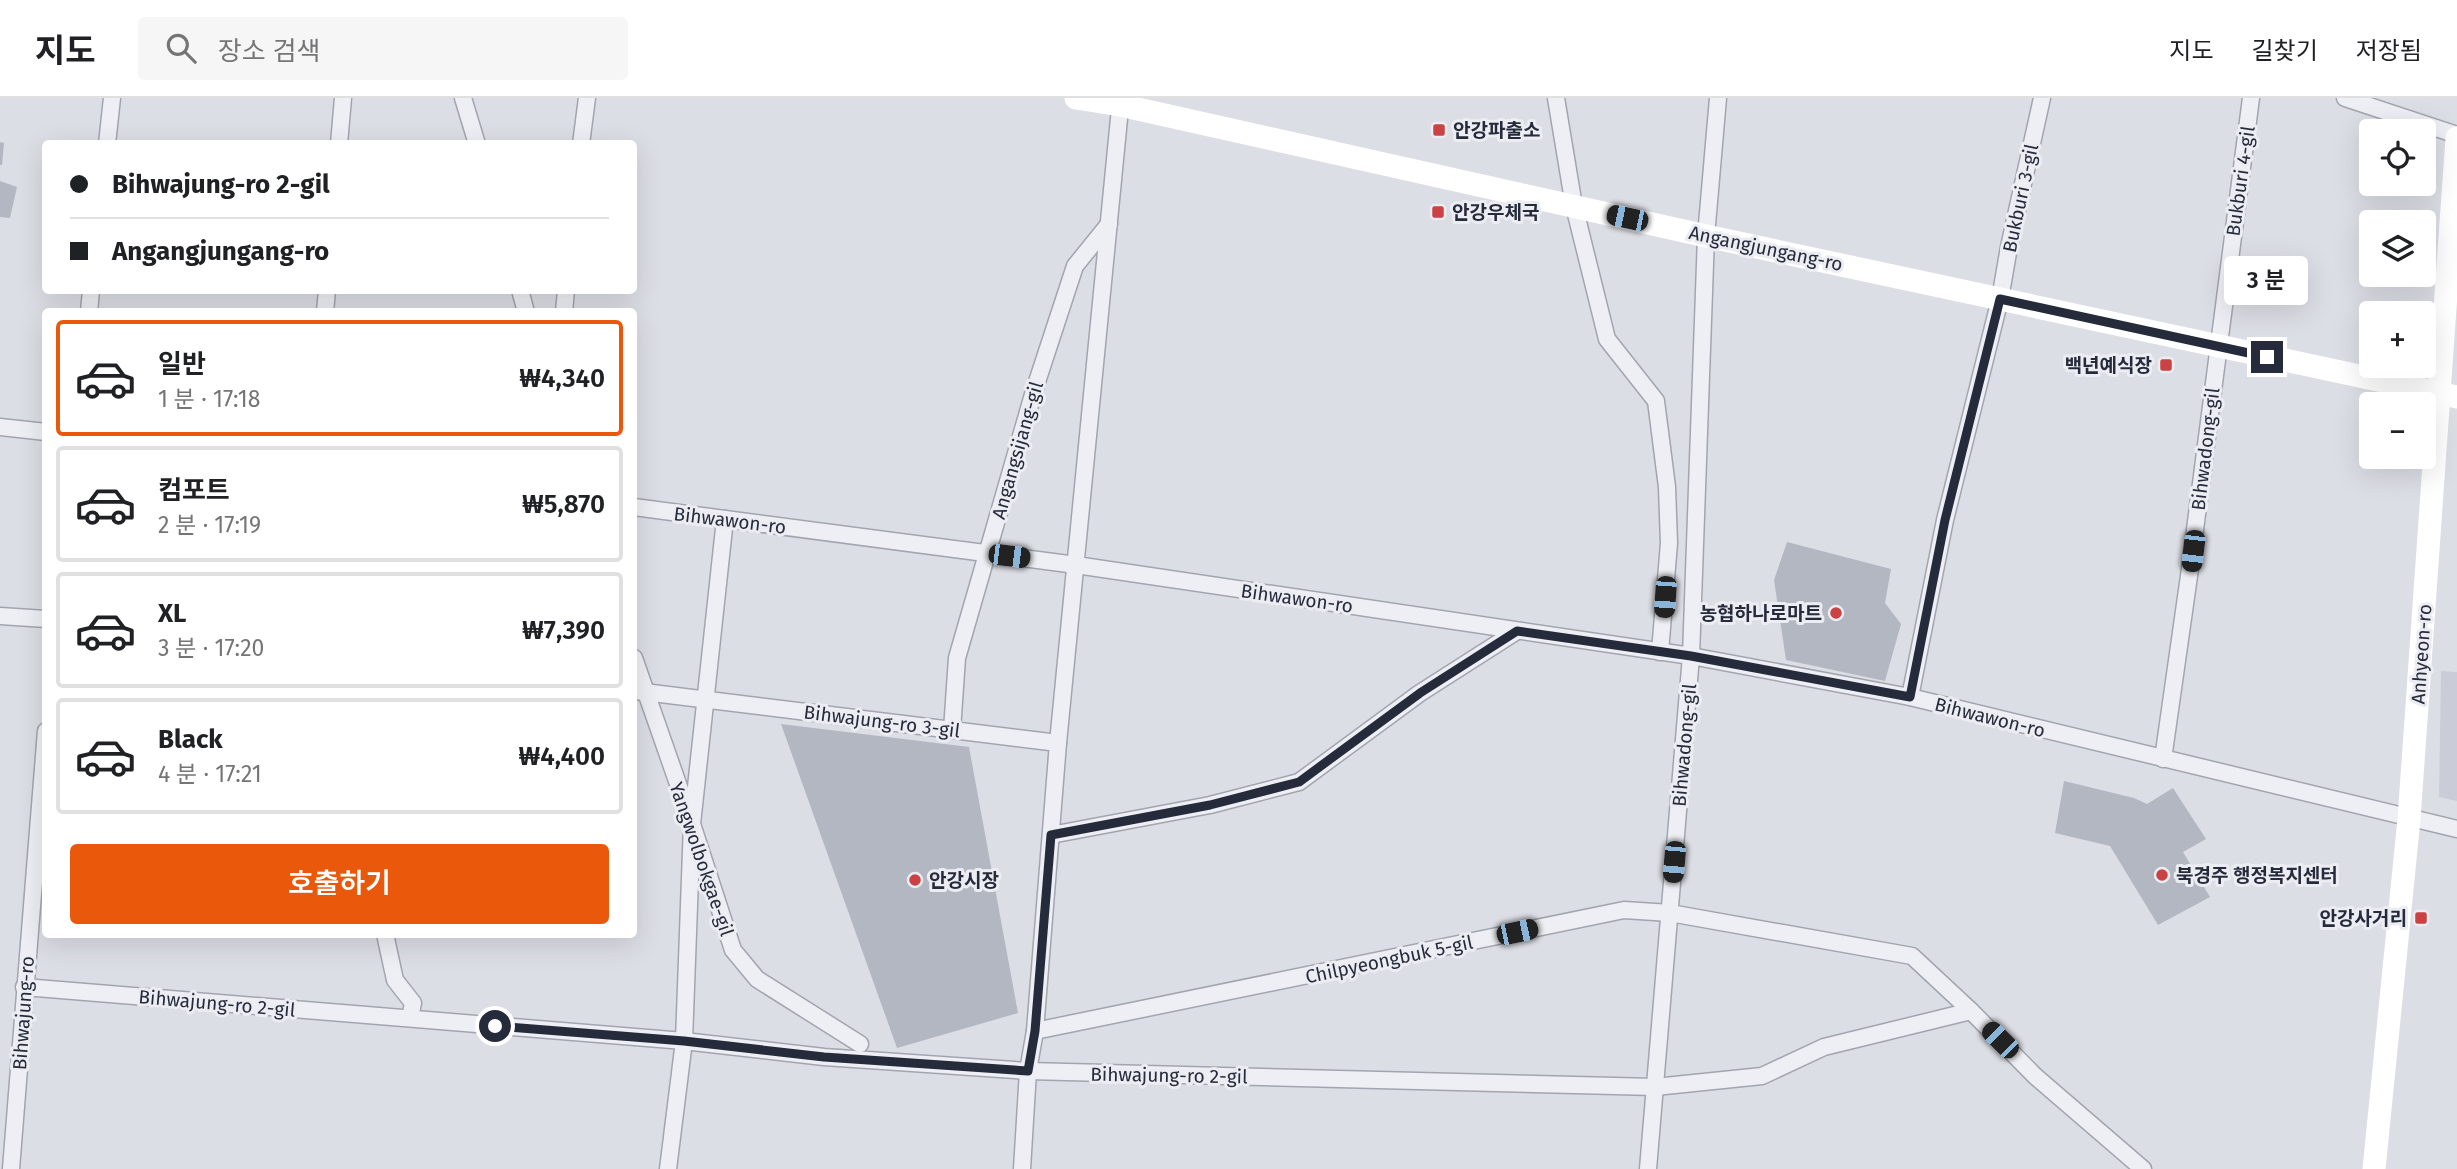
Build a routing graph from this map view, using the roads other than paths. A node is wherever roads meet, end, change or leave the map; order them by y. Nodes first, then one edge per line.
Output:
1 (112, 98) edge
2 (343, 98) edge
3 (463, 98) edge
4 (587, 98) edge
5 (1076, 98) edge
6 (1556, 98) edge
7 (1718, 98) edge
8 (2042, 98) edge
9 (2251, 98) edge
10 (2345, 98) edge
11 (1121, 102) edge
12 (2457, 136) edge
13 (107, 140) edge
14 (339, 140) edge
15 (476, 140) edge
16 (582, 140) edge
17 (1574, 206) junction
18 (1109, 224) junction
19 (1706, 236) junction
20 (2000, 299) junction
21 (2218, 347) junction
22 (2448, 396) edge
23 (0, 428) edge
24 (42, 432) edge
25 (637, 507) edge
26 (725, 519) junction
27 (987, 554) junction
28 (1076, 565) junction
29 (0, 616) edge
30 (42, 619) edge
31 (1517, 631) junction
32 (1661, 652) junction
33 (1691, 656) junction
34 (639, 691) edge
35 (1910, 697) junction
36 (706, 700) junction
37 (952, 730) junction
38 (1058, 743) junction
39 (2163, 759) junction
40 (2409, 819) junction
41 (42, 821) edge
42 (692, 824) junction
43 (2457, 830) edge
44 (1051, 835) junction
45 (39, 888) edge
46 (1670, 913) junction
47 (386, 938) edge
48 (24, 987) junction
49 (1971, 1011) junction
50 (410, 1018) junction
51 (1035, 1031) junction
52 (684, 1041) junction
53 (860, 1044) dead end
54 (1028, 1071) junction
55 (1655, 1087) junction
56 (7, 1114) edge
57 (11, 1169) edge
58 (667, 1169) edge
59 (1022, 1169) edge
60 (1648, 1169) edge
61 (2144, 1169) edge
62 (2374, 1169) edge

1 - 13 street
2 - 14 street
3 - 15 street
4 - 16 street
5 - 11 main road, Angangjungang-ro
6 - 17 street
7 - 19 street, Bihwadong-gil
8 - 20 street, Bukburi 3-gil
9 - 21 street, Bukburi 4-gil
10 - 12 street
11 - 17 main road, Angangjungang-ro
11 - 18 street
12 - 22 main road, Anhyeon-ro
17 - 19 main road, Angangjungang-ro
17 - 32 street
18 - 27 street, Angangsijang-gil
18 - 28 street
19 - 20 main road, Angangjungang-ro
19 - 33 street, Bihwadong-gil
20 - 21 main road, Angangjungang-ro
20 - 35 street
21 - 22 main road, Angangjungang-ro
21 - 39 street, Bihwadong-gil
22 - 40 main road, Anhyeon-ro
23 - 24 street
25 - 26 street, Bihwawon-ro
26 - 27 street, Bihwawon-ro
26 - 36 street
27 - 28 street, Bihwawon-ro
27 - 37 street, Angangsijang-gil
28 - 31 street, Bihwawon-ro
28 - 38 street
29 - 30 street
31 - 32 street, Bihwawon-ro
31 - 44 street
32 - 33 street, Bihwawon-ro
33 - 35 street, Bihwawon-ro
33 - 46 street, Bihwadong-gil
34 - 36 street, Bihwajung-ro 3-gil
34 - 42 street, Yangwolbokgae-gil
35 - 39 street, Bihwawon-ro
36 - 37 street, Bihwajung-ro 3-gil
36 - 42 street
37 - 38 street, Bihwajung-ro 3-gil
38 - 44 street
39 - 40 street, Bihwawon-ro
40 - 43 street, Bihwawon-ro
40 - 62 main road, Anhyeon-ro
41 - 45 street, Bihwajung-ro
42 - 52 street
42 - 53 street, Yangwolbokgae-gil
44 - 51 street
45 - 48 street, Bihwajung-ro
46 - 49 street, Chilpyeongbuk 5-gil
46 - 51 street, Chilpyeongbuk 5-gil
46 - 55 street, Bihwadong-gil
47 - 50 street
48 - 50 street, Bihwajung-ro 2-gil
48 - 56 street, Bihwajung-ro
49 - 55 street
49 - 61 street, Chilpyeongbuk 5-gil
50 - 52 street, Bihwajung-ro 2-gil
51 - 54 street
52 - 54 street, Bihwajung-ro 2-gil
52 - 58 street
54 - 55 street, Bihwajung-ro 2-gil
54 - 59 street
55 - 60 street, Bihwadong-gil
56 - 57 street, Bihwajung-ro

